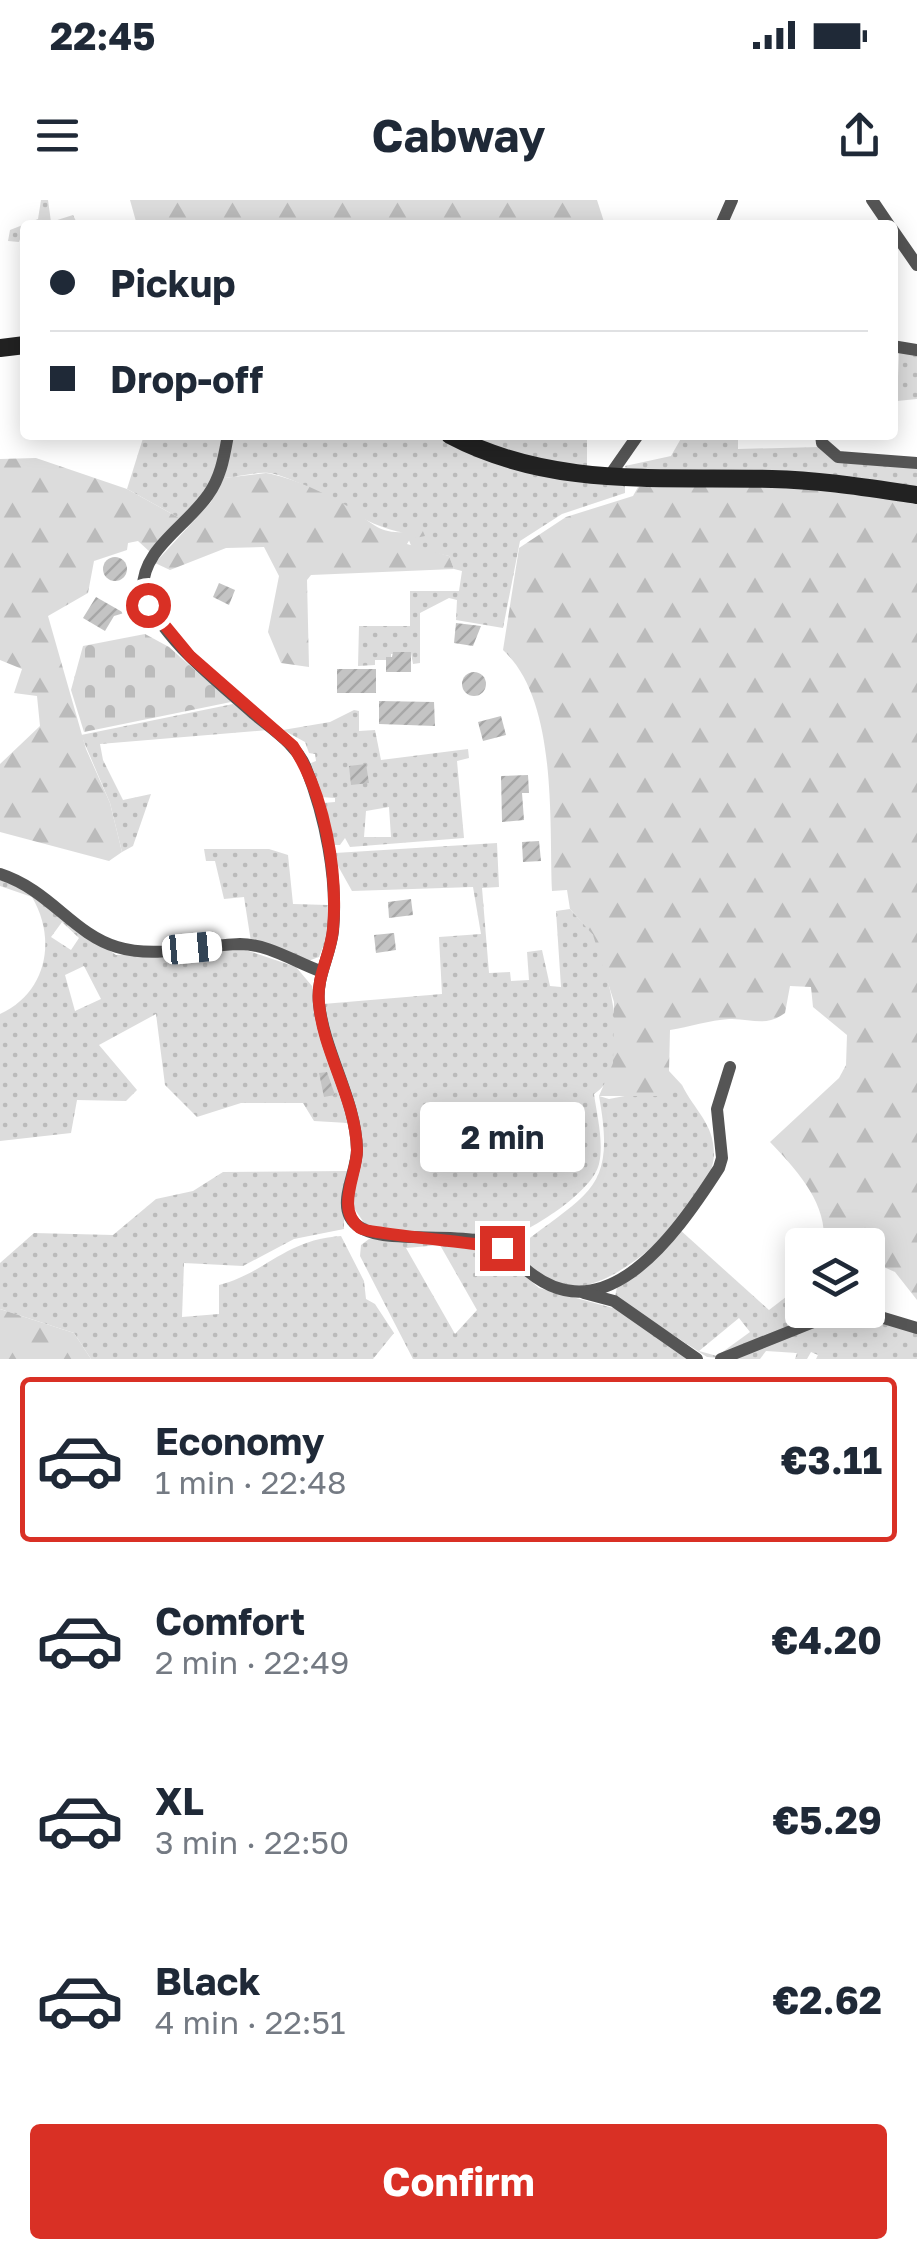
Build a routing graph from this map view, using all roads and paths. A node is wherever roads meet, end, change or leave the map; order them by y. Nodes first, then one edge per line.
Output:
1 (898, 237) edge
2 (917, 264) edge
3 (227, 440) edge
4 (459, 440) edge
5 (635, 440) edge
6 (822, 440) edge
7 (917, 463) edge
8 (608, 479) junction
9 (917, 494) edge
10 (0, 874) edge
11 (320, 971) junction
12 (730, 1067) dead end
13 (579, 1292) junction
14 (917, 1328) edge
15 (697, 1359) edge
16 (721, 1359) edge

1 - 2 street
3 - 11 street
4 - 8 main road
5 - 8 street
6 - 7 street
8 - 9 main road
10 - 11 street
11 - 13 street
12 - 13 street
13 - 15 street
14 - 16 street

